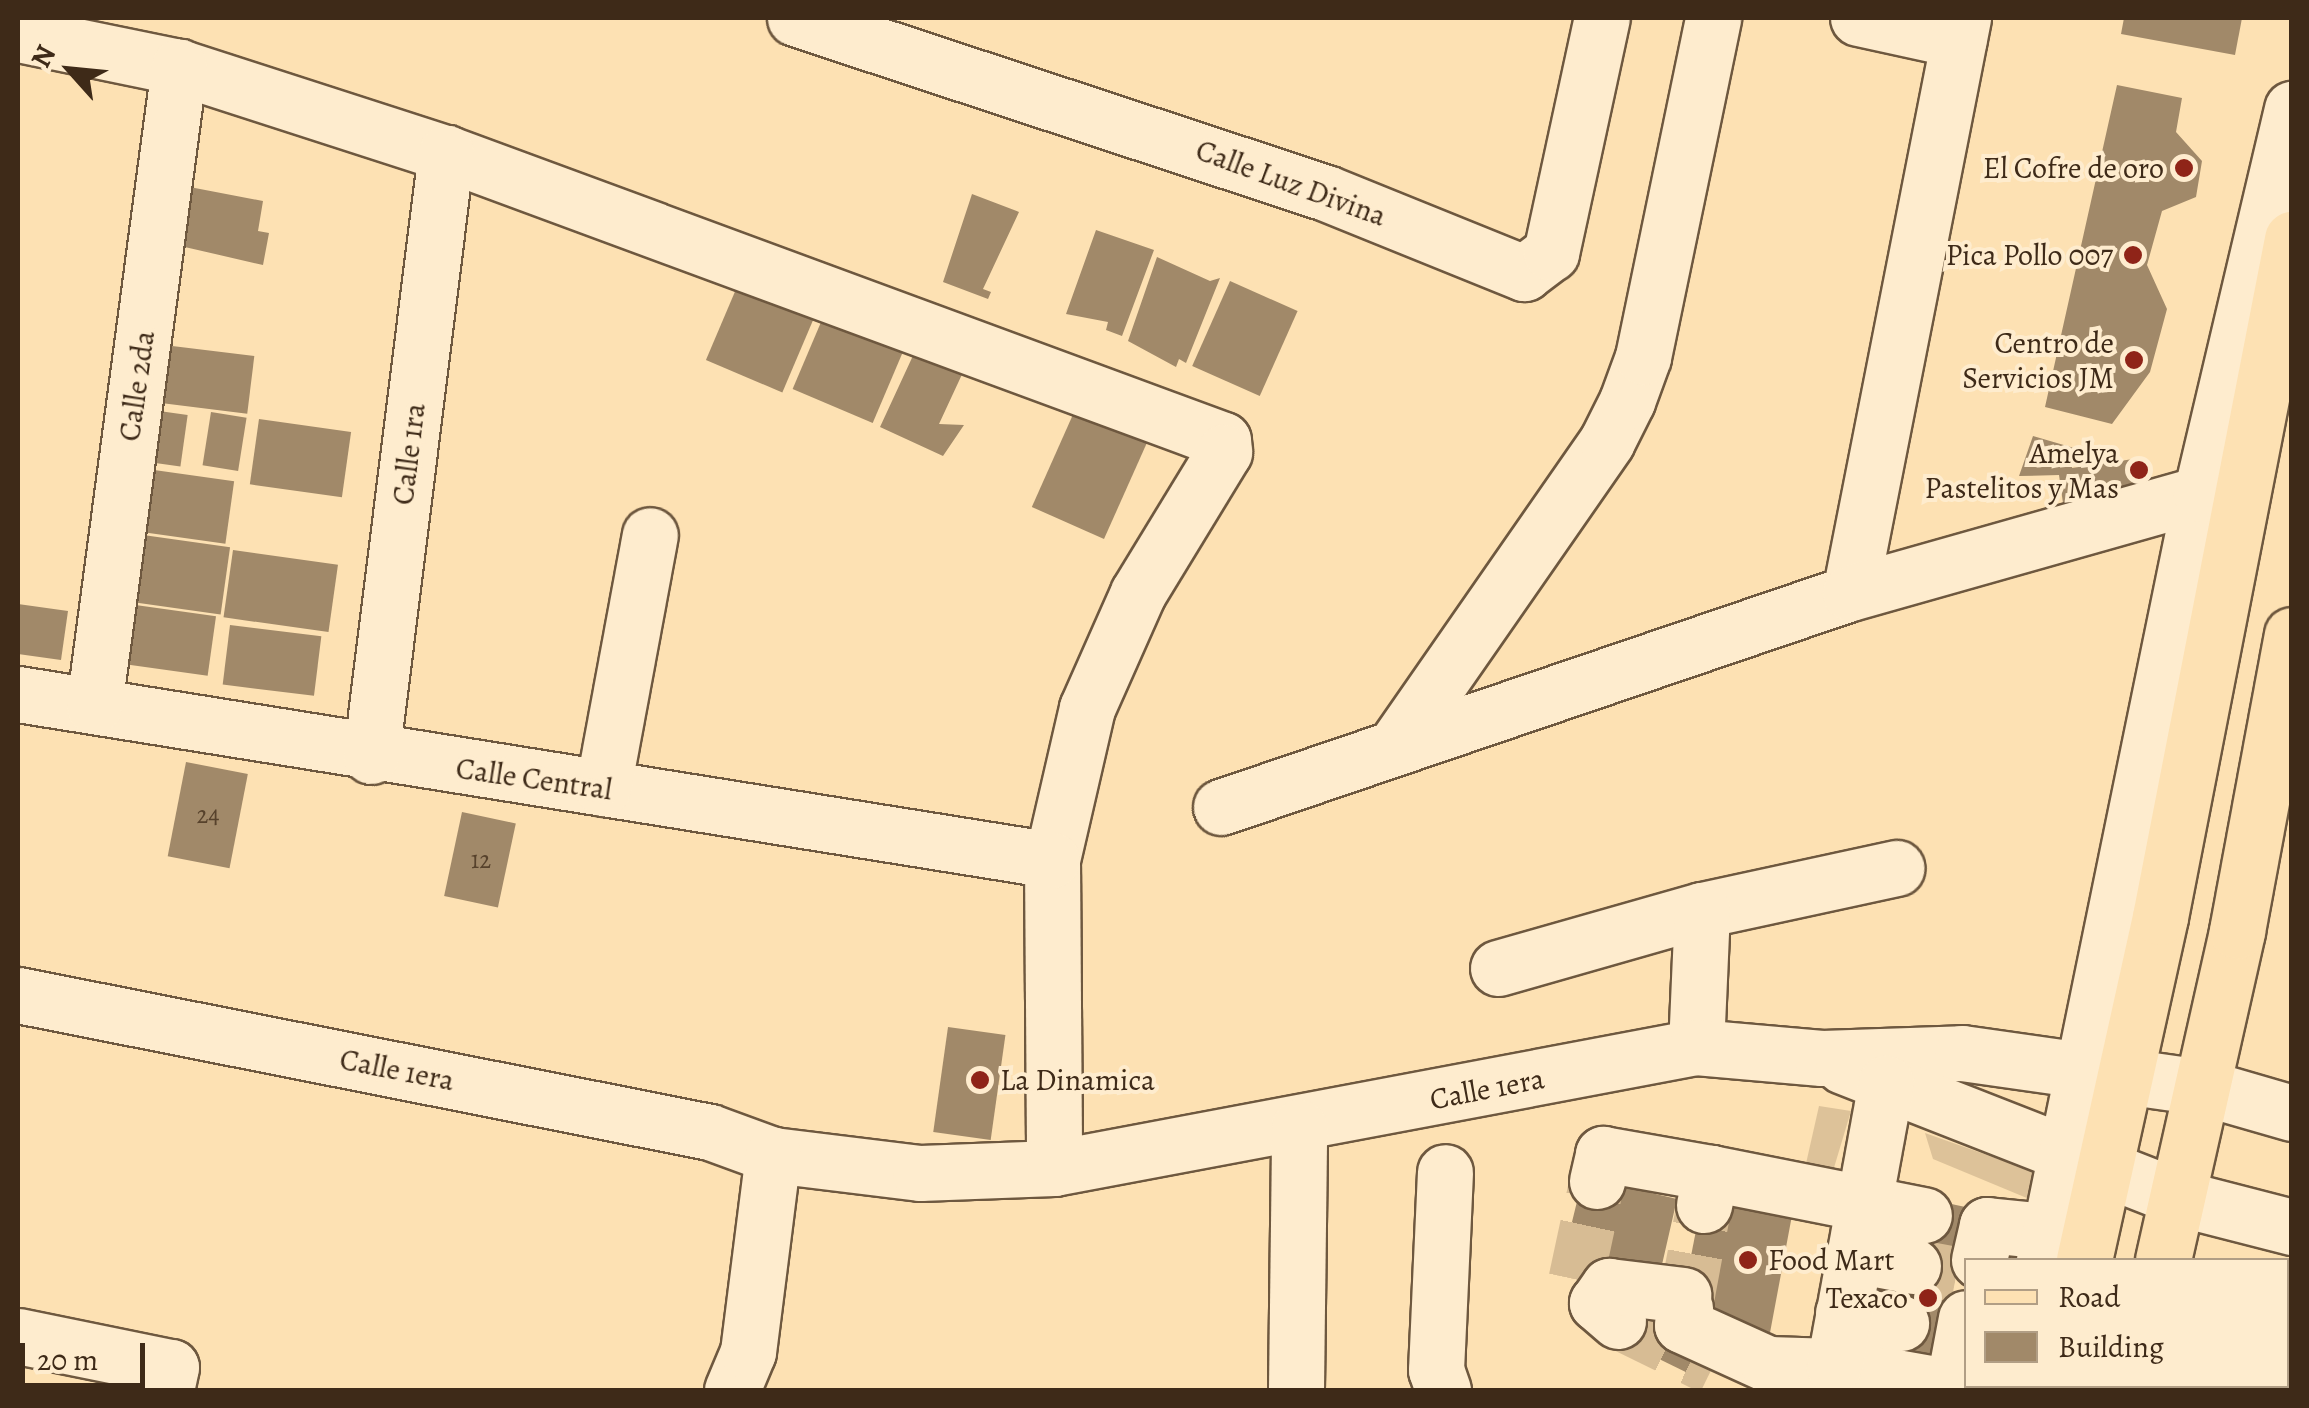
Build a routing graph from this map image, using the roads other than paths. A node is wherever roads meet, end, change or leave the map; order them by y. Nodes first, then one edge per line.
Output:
1 (795, 18) edge
2 (1602, 18) edge
3 (1713, 18) edge
4 (1858, 18) edge
5 (1961, 29) edge
6 (18, 34) edge
7 (179, 67) junction
8 (2292, 109) edge
9 (446, 153) junction
10 (2292, 238) edge
11 (2222, 489) junction
12 (650, 535) dead end
13 (1850, 594) junction
14 (2292, 635) edge
15 (18, 694) edge
16 (94, 706) junction
17 (1398, 742) junction
18 (372, 756) junction
19 (603, 788) junction
20 (1221, 807) dead end
21 (1052, 860) junction
22 (1896, 868) dead end
23 (1702, 910) junction
24 (1498, 968) dead end
25 (18, 996) edge
26 (1696, 1047) junction
27 (1822, 1058) junction
28 (2102, 1073) junction
29 (1886, 1083) junction
30 (2202, 1087) junction
31 (2292, 1113) edge
32 (1300, 1127) junction
33 (773, 1154) junction
34 (2085, 1162) junction
35 (1054, 1168) junction
36 (1445, 1172) dead end
37 (1597, 1181) tunnel mouth
38 (2179, 1198) junction
39 (2292, 1226) edge
40 (1860, 1229) junction
41 (2067, 1247) edge
42 (2025, 1258) edge
43 (2164, 1258) edge
44 (1952, 1277) edge
45 (1597, 1299) dead end
46 (1843, 1313) junction
47 (18, 1336) edge
48 (1768, 1364) junction
49 (1834, 1366) junction
50 (1712, 1367) tunnel mouth
51 (1296, 1388) edge
52 (1956, 1389) edge
53 (166, 1390) edge
54 (732, 1390) edge
55 (1443, 1390) edge

1 - 2 street, Calle Luz Divina
3 - 17 street
4 - 5 street
5 - 13 street
6 - 7 street
7 - 9 street
7 - 16 street, Calle 2da
8 - 11 street
9 - 18 street, Calle 1ra
9 - 21 street
10 - 11 main road
11 - 13 street
11 - 28 main road
12 - 19 street
13 - 17 street
14 - 30 main road
15 - 16 street, Calle Central
16 - 18 street, Calle Central
17 - 20 street
18 - 19 street, Calle Central
19 - 21 street, Calle Central
21 - 35 street
22 - 23 street
23 - 24 street
23 - 26 street
25 - 33 street, Calle 1era
26 - 27 street, Calle 1era
26 - 32 street, Calle 1era
27 - 28 street, Calle 1era
27 - 29 street
28 - 30 street, Calle 1era
28 - 34 main road
29 - 34 street
29 - 40 street
30 - 31 street, Calle 1era
30 - 38 main road
32 - 35 street, Calle 1era
32 - 51 street
33 - 35 street, Calle 1era
33 - 54 street
34 - 38 street
34 - 41 main road
36 - 55 street
37 - 40 street
38 - 39 street
38 - 43 main road
40 - 44 street
40 - 46 street
41 - 42 street
44 - 46 street
44 - 52 street
45 - 48 street
46 - 49 street
47 - 53 street
48 - 49 street
48 - 50 street
49 - 52 street

